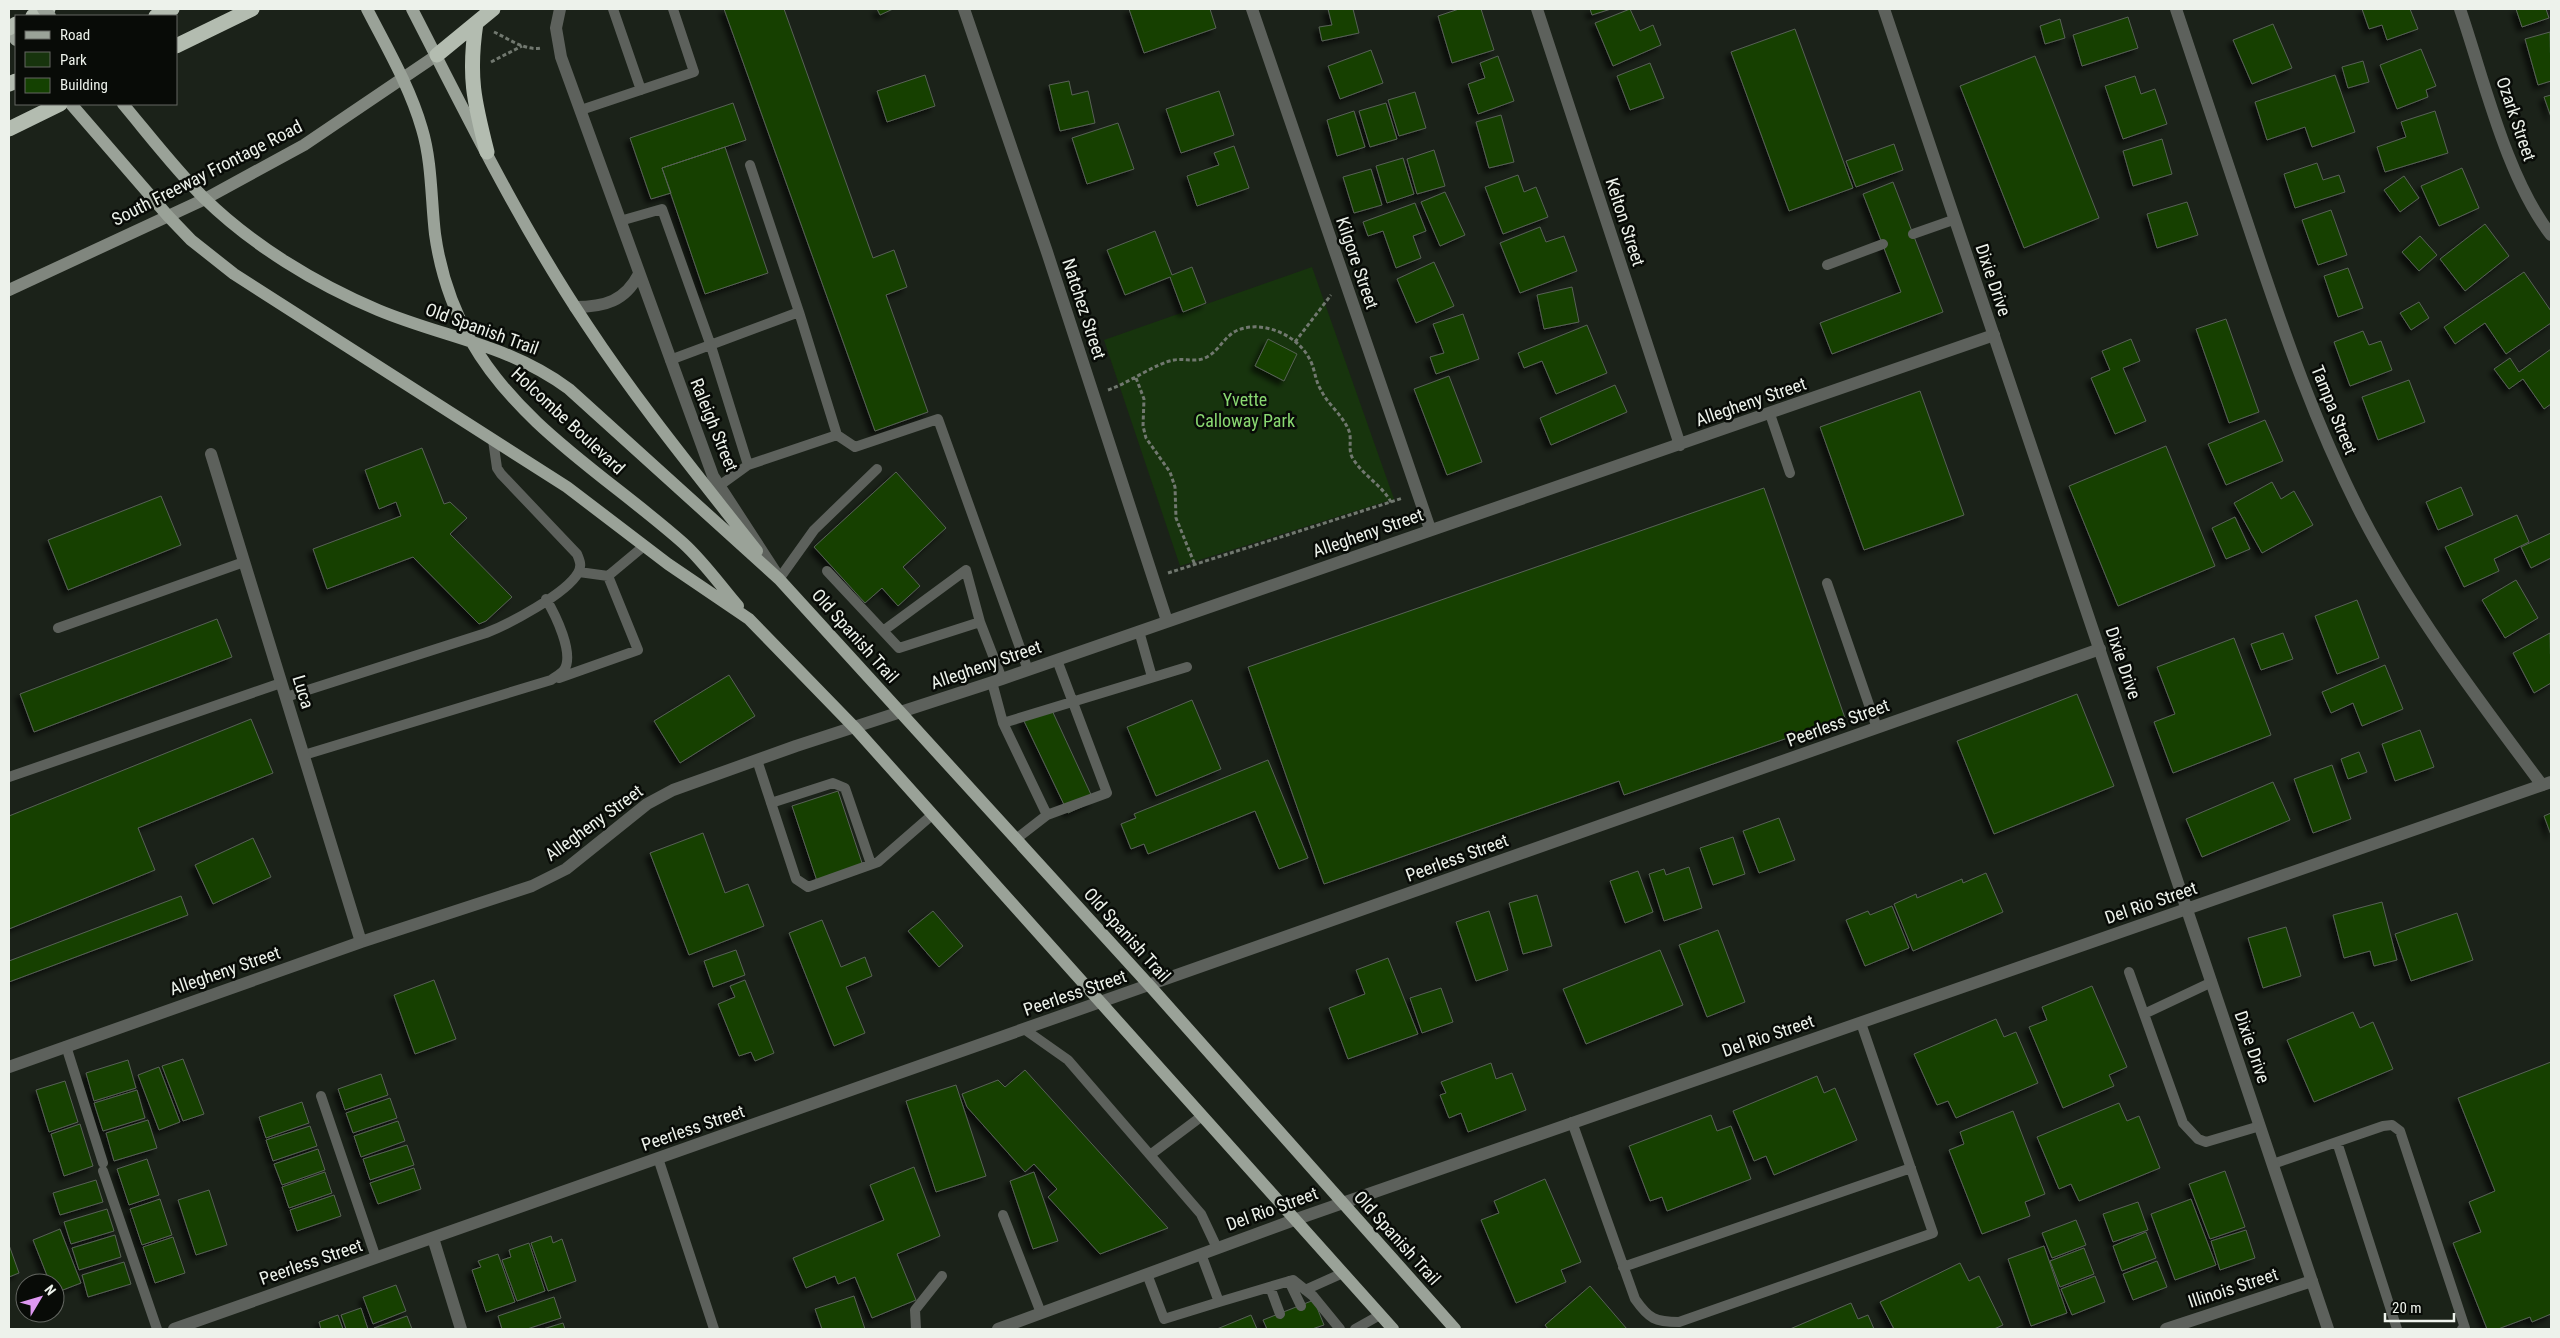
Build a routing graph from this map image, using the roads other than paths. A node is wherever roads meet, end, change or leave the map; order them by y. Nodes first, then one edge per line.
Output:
1 (48, 9) edge
2 (172, 9) edge
3 (252, 9) edge
4 (367, 9) edge
5 (412, 9) edge
6 (493, 9) edge
7 (560, 9) edge
8 (613, 9) edge
9 (673, 9) edge
10 (964, 9) edge
11 (1252, 9) edge
12 (1537, 9) edge
13 (1884, 9) edge
14 (2176, 9) edge
15 (2460, 9) edge
16 (35, 15) edge
17 (158, 15) edge
18 (476, 23) junction
19 (178, 45) edge
20 (437, 55) junction
21 (402, 79) junction
22 (641, 90) junction
23 (58, 105) edge
24 (72, 105) edge
25 (124, 105) edge
26 (581, 110) junction
27 (9, 129) edge
28 (487, 152) junction
29 (750, 165) dead end
30 (205, 199) junction
31 (168, 216) junction
32 (1954, 220) junction
33 (620, 221) junction
34 (1913, 234) dead end
35 (2551, 235) edge
36 (1883, 244) dead end
37 (1827, 265) dead end
38 (639, 274) junction
39 (9, 290) edge
40 (575, 307) junction
41 (798, 312) junction
42 (1994, 335) junction
43 (471, 341) junction
44 (711, 346) junction
45 (670, 360) junction
46 (1770, 414) junction
47 (837, 435) junction
48 (493, 440) junction
49 (1680, 446) junction
50 (211, 454) dead end
51 (748, 465) junction
52 (877, 469) dead end
53 (1790, 473) dead end
54 (719, 486) junction
55 (1430, 529) junction
56 (644, 546) junction
57 (244, 562) junction
58 (827, 571) dead end
59 (579, 572) junction
60 (608, 576) junction
61 (780, 579) junction
62 (1828, 583) dead end
63 (546, 599) junction
64 (749, 619) junction
65 (1167, 621) junction
66 (980, 622) junction
67 (58, 628) dead end
68 (883, 631) junction
69 (1139, 631) junction
70 (2100, 649) junction
71 (1058, 660) junction
72 (1187, 667) dead end
73 (1028, 670) junction
74 (1152, 677) junction
75 (551, 680) junction
76 (997, 681) junction
77 (281, 683) junction
78 (286, 697) junction
79 (1073, 702) junction
80 (901, 713) junction
81 (1003, 723) junction
82 (855, 728) junction
83 (1877, 728) junction
84 (304, 755) junction
85 (757, 760) junction
86 (9, 777) edge
87 (2546, 783) edge
88 (771, 802) junction
89 (932, 815) junction
90 (1047, 815) junction
91 (1016, 839) junction
92 (871, 864) junction
93 (2188, 909) junction
94 (361, 942) junction
95 (2129, 972) dead end
96 (2212, 982) junction
97 (1150, 986) junction
98 (1100, 1003) junction
99 (2144, 1014) junction
100 (1861, 1022) junction
101 (1024, 1029) junction
102 (66, 1046) junction
103 (9, 1066) edge
104 (321, 1096) dead end
105 (1202, 1116) junction
106 (1572, 1122) junction
107 (2260, 1126) junction
108 (2337, 1142) junction
109 (1150, 1155) junction
110 (658, 1158) junction
111 (2273, 1164) junction
112 (1911, 1168) junction
113 (1343, 1203) junction
114 (1002, 1215) dead end
115 (1294, 1220) junction
116 (433, 1238) junction
117 (1217, 1248) junction
118 (1200, 1254) junction
119 (376, 1258) junction
120 (1623, 1267) junction
121 (1343, 1273) junction
122 (1147, 1274) junction
123 (942, 1276) dead end
124 (1289, 1281) junction
125 (2312, 1281) junction
126 (1270, 1287) junction
127 (1305, 1290) junction
128 (1219, 1302) junction
129 (1301, 1306) dead end
130 (1041, 1313) junction
131 (1280, 1314) dead end
132 (1380, 1315) junction
133 (157, 1329) edge
134 (174, 1329) edge
135 (461, 1329) edge
136 (714, 1329) edge
137 (916, 1329) edge
138 (998, 1329) edge
139 (1340, 1329) edge
140 (1355, 1329) edge
141 (1393, 1329) edge
142 (1455, 1329) edge
143 (2166, 1329) edge
144 (2328, 1329) edge
145 (2397, 1329) edge
146 (2462, 1329) edge

1 - 16 highway
2 - 17 highway
3 - 19 highway
4 - 21 main road, Holcombe Boulevard
5 - 20 main road
6 - 18 highway
7 - 26 street, Raleigh Street
8 - 22 lane
9 - 22 lane
10 - 65 street, Natchez Street
11 - 55 street, Kilgore Street
12 - 49 street, Kelton Street
13 - 32 street, Dixie Drive
14 - 87 street, Tampa Street
15 - 35 street, Ozark Street
18 - 20 highway
18 - 28 highway
20 - 21 main road, South Freeway Frontage Road
20 - 28 main road
21 - 30 main road, South Freeway Frontage Road
21 - 43 main road, Holcombe Boulevard
22 - 26 lane
23 - 27 highway
24 - 31 main road
25 - 30 main road, Old Spanish Trail
26 - 33 street, Raleigh Street
28 - 40 main road
29 - 41 lane
30 - 31 main road, South Freeway Frontage Road
30 - 43 main road, Old Spanish Trail
31 - 39 main road, South Freeway Frontage Road
31 - 48 main road
32 - 34 lane
32 - 42 street, Dixie Drive
33 - 38 street, Raleigh Street
33 - 44 lane
36 - 37 lane
38 - 40 street
38 - 45 street, Raleigh Street
40 - 61 main road
41 - 44 lane
41 - 47 lane
42 - 46 street, Allegheny Street
42 - 70 street, Dixie Drive
43 - 61 main road, Old Spanish Trail
43 - 64 main road, Holcombe Boulevard
44 - 45 lane
44 - 51 lane
45 - 54 street, Raleigh Street
46 - 49 street, Allegheny Street
46 - 53 lane
47 - 51 lane
47 - 73 lane
48 - 56 main road
48 - 59 lane
49 - 55 street, Allegheny Street
50 - 57 street, Luca
51 - 54 lane
52 - 61 lane
54 - 61 street, Raleigh Street
55 - 65 street, Allegheny Street
56 - 60 lane
56 - 64 main road
57 - 67 lane
57 - 77 street, Luca
58 - 68 lane
59 - 60 lane
59 - 63 lane
60 - 75 lane
61 - 80 main road, Old Spanish Trail
62 - 83 lane
63 - 75 lane
63 - 78 lane
64 - 82 main road
65 - 69 street, Allegheny Street
66 - 68 lane
66 - 68 lane
66 - 76 lane
69 - 71 street, Allegheny Street
69 - 74 lane
70 - 83 street, Peerless Street
70 - 93 street, Dixie Drive
71 - 73 street, Allegheny Street
71 - 79 lane
72 - 74 lane
73 - 76 street, Allegheny Street
74 - 79 lane
75 - 84 lane
76 - 80 street, Allegheny Street
76 - 81 lane
77 - 78 street, Luca
77 - 86 lane
78 - 84 street, Luca
79 - 81 lane
79 - 90 lane
80 - 82 street, Allegheny Street
80 - 91 main road, Old Spanish Trail
81 - 90 lane
82 - 85 street, Allegheny Street
82 - 89 main road
83 - 97 street, Peerless Street
84 - 94 street, Luca
85 - 88 lane
85 - 94 street, Allegheny Street
87 - 93 street, Del Rio Street
88 - 92 lane
88 - 92 lane
89 - 92 lane
89 - 98 main road
90 - 91 lane
91 - 97 main road, Old Spanish Trail
93 - 96 street, Dixie Drive
93 - 100 street, Del Rio Street
94 - 102 street, Allegheny Street
95 - 99 lane
96 - 99 lane
96 - 107 street, Dixie Drive
97 - 98 street, Peerless Street
97 - 113 main road, Old Spanish Trail
98 - 101 street, Peerless Street
98 - 105 main road
99 - 107 lane
100 - 106 street, Del Rio Street
100 - 112 lane
101 - 109 lane
101 - 110 street, Peerless Street
102 - 103 street, Allegheny Street
102 - 133 lane
104 - 119 lane
105 - 109 lane
105 - 115 main road
106 - 113 street, Del Rio Street
106 - 120 lane
107 - 111 street, Dixie Drive
108 - 111 lane
108 - 145 lane
108 - 146 lane
109 - 117 lane
110 - 116 street, Peerless Street
110 - 136 lane
111 - 125 street, Dixie Drive
112 - 120 lane
112 - 120 lane
113 - 115 street, Del Rio Street
113 - 142 main road, Old Spanish Trail
114 - 130 lane
115 - 117 street, Del Rio Street
115 - 121 main road
116 - 119 street, Peerless Street
116 - 135 street
117 - 118 street, Del Rio Street
118 - 122 street, Del Rio Street
118 - 128 lane
119 - 134 street, Peerless Street
121 - 127 lane
121 - 132 main road
122 - 128 lane
122 - 130 street, Del Rio Street
123 - 137 lane
124 - 126 lane
124 - 127 lane
124 - 129 lane
125 - 143 street, Illinois Street
125 - 144 street, Dixie Drive
126 - 128 lane
126 - 131 lane
127 - 139 lane
130 - 138 street, Del Rio Street
132 - 140 lane
132 - 141 main road

